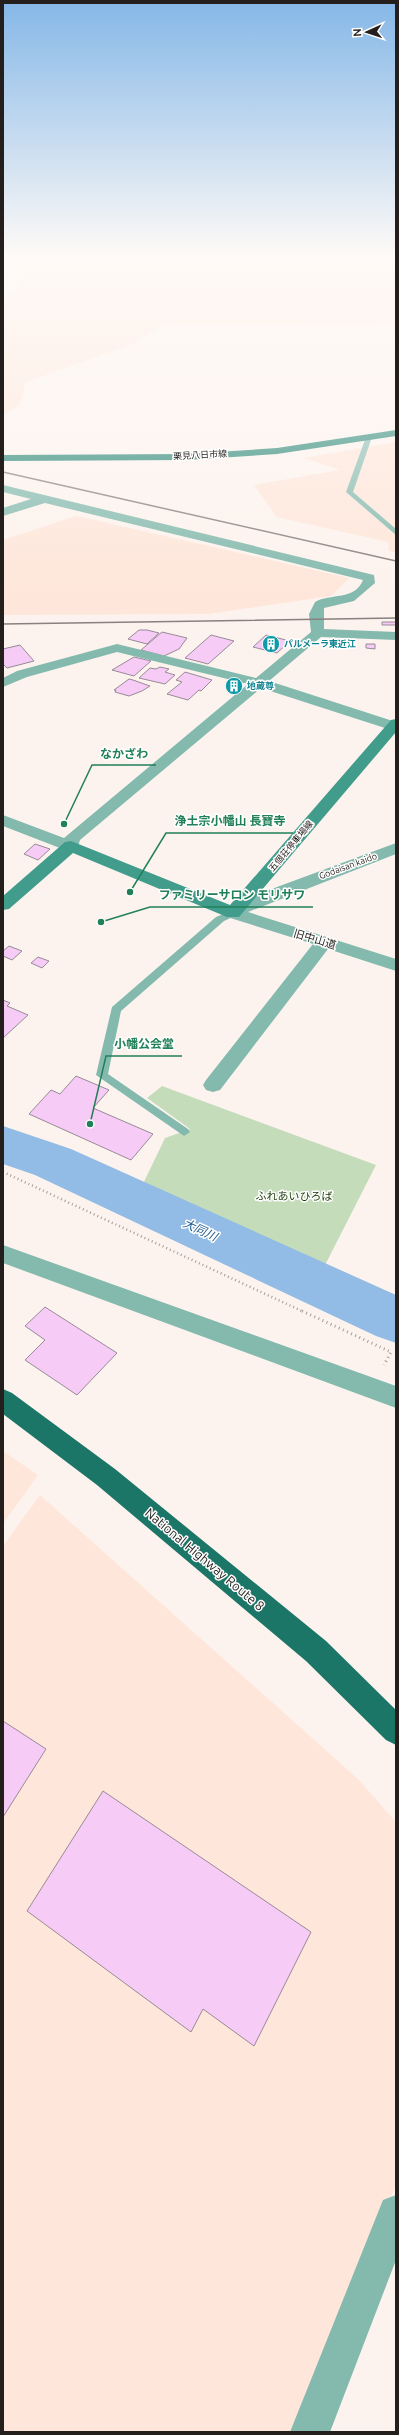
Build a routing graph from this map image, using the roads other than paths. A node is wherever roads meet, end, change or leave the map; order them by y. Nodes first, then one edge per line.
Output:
1 (396, 433) edge
2 (369, 437) junction
3 (3, 458) edge
4 (3, 488) edge
5 (44, 499) junction
6 (3, 512) edge
7 (396, 533) edge
8 (318, 633) junction
9 (396, 636) edge
10 (256, 682) junction
11 (3, 683) edge
12 (395, 724) edge
13 (3, 820) edge
14 (71, 846) junction
15 (396, 848) edge
16 (3, 905) edge
17 (233, 914) junction
18 (324, 942) junction
19 (396, 965) edge
20 (213, 1085) dead end
21 (184, 1132) dead end
22 (3, 1254) edge
23 (396, 1397) edge
24 (3, 1400) edge
25 (396, 1730) edge
26 (396, 2213) edge
27 (310, 2432) edge

1 - 2 main road, 栗見八日市線
2 - 3 main road, 栗見八日市線
2 - 7 lane
4 - 5 street
5 - 6 street
5 - 8 street
8 - 9 street
8 - 10 street
10 - 11 street
10 - 12 street
10 - 14 street
12 - 17 main road, 五個荘停車場線
13 - 14 street
14 - 16 main road
14 - 17 main road
15 - 17 street, Godaisan kaido
17 - 18 street, 旧中山道
17 - 21 lane
18 - 19 street, 旧中山道
18 - 20 street
22 - 23 street
24 - 25 highway, National Highway Route 8
26 - 27 street

